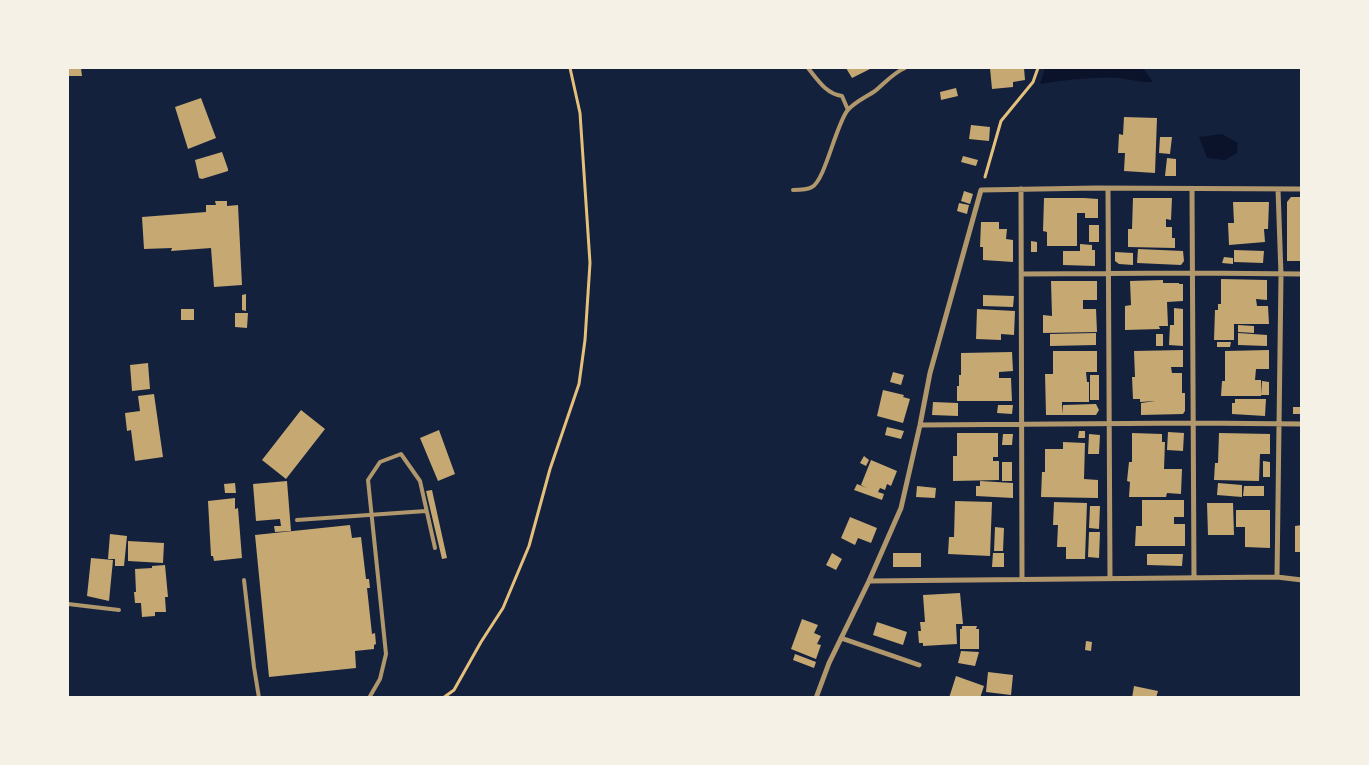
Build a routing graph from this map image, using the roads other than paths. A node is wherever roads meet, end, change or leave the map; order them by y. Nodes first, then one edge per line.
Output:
1 (808, 68) edge
2 (905, 68) edge
3 (848, 110) junction
4 (1108, 188) junction
5 (1021, 189) junction
6 (1192, 189) junction
7 (1278, 189) junction
8 (1302, 189) edge
9 (793, 190) dead end
10 (1193, 273) junction
11 (1022, 274) junction
12 (1109, 274) junction
13 (1302, 274) edge
14 (1281, 275) junction
15 (1195, 423) junction
16 (1022, 424) junction
17 (1109, 424) junction
18 (1302, 424) edge
19 (920, 425) junction
20 (1279, 425) junction
21 (426, 510) junction
22 (372, 515) junction
23 (297, 520) dead end
24 (435, 548) dead end
25 (1277, 577) junction
26 (1110, 578) junction
27 (1194, 578) junction
28 (1022, 579) junction
29 (244, 580) dead end
30 (1302, 580) edge
31 (869, 581) junction
32 (68, 604) edge
33 (119, 610) dead end
34 (841, 638) junction
35 (919, 665) dead end
36 (260, 698) edge
37 (369, 698) edge
38 (816, 698) edge

1 - 3 lane
2 - 3 lane
3 - 9 lane
4 - 5 street
4 - 6 street
4 - 12 street
5 - 11 street
5 - 19 street
6 - 7 street
6 - 10 street
7 - 8 street
7 - 14 street
10 - 12 street
10 - 14 street
10 - 15 street
11 - 12 street
11 - 16 street
12 - 17 street
13 - 14 street
14 - 20 street
15 - 17 street
15 - 20 street
15 - 27 street
16 - 17 street
16 - 19 street
16 - 28 street
17 - 26 street
18 - 20 street
19 - 31 street
20 - 25 street
21 - 22 lane
21 - 22 lane
21 - 24 lane
22 - 23 lane
22 - 37 lane
25 - 27 street
25 - 30 street
26 - 27 street
26 - 28 street
28 - 31 street
29 - 36 lane
31 - 34 street
32 - 33 lane
34 - 35 street
34 - 38 street

